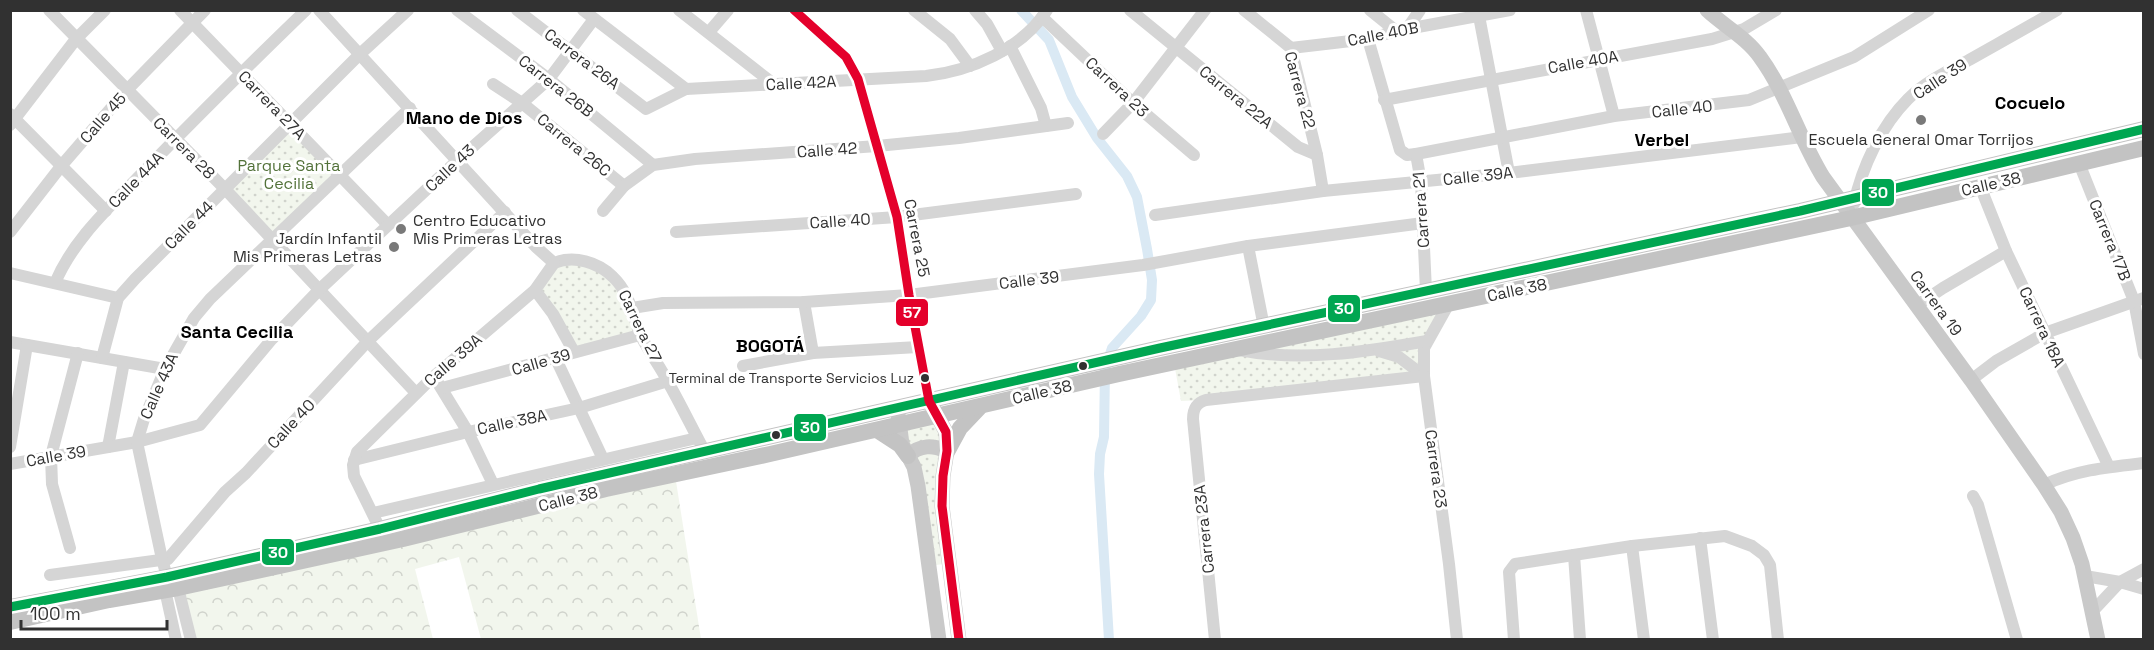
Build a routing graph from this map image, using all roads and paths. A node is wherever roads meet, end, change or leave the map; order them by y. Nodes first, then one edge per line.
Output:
1 (49, 10) edge
2 (105, 10) edge
3 (180, 10) edge
4 (205, 10) edge
5 (306, 10) edge
6 (320, 10) edge
7 (408, 10) edge
8 (457, 10) edge
9 (518, 10) edge
10 (583, 10) edge
11 (679, 10) edge
12 (728, 10) edge
13 (794, 10) edge
14 (914, 10) edge
15 (975, 10) edge
16 (1130, 10) edge
17 (1205, 10) edge
18 (1244, 10) edge
19 (1370, 10) edge
20 (1420, 10) edge
21 (1510, 10) edge
22 (1586, 10) edge
23 (1707, 10) edge
24 (1776, 10) edge
25 (2057, 10) edge
26 (1925, 12) edge
27 (1479, 16) junction
28 (1043, 17) edge
29 (594, 19) junction
30 (192, 22) junction
31 (1402, 30) junction
32 (709, 32) junction
33 (1734, 32) junction
34 (76, 39) junction
35 (1368, 39) junction
36 (1176, 48) junction
37 (1291, 48) junction
38 (1006, 49) junction
39 (571, 51) junction
40 (360, 54) junction
41 (1599, 59) junction
42 (970, 66) junction
43 (242, 73) junction
44 (549, 79) junction
45 (858, 79) junction
46 (1491, 79) junction
47 (493, 84) dead end
48 (775, 85) junction
49 (1779, 88) junction
50 (686, 89) junction
51 (126, 91) junction
52 (1384, 100) junction
53 (522, 103) junction
54 (1133, 103) junction
55 (410, 108) junction
56 (646, 109) joint
57 (1614, 116) junction
58 (12, 119) edge
59 (290, 123) junction
60 (1068, 123) dead end
61 (1046, 126) junction
62 (2144, 129) edge
63 (1102, 135) dead end
64 (1802, 136) junction
65 (1501, 137) junction
66 (175, 140) junction
67 (877, 146) junction
68 (2144, 148) edge
69 (1416, 154) junction
70 (1194, 155) dead end
71 (1317, 155) junction
72 (458, 160) junction
73 (2079, 163) junction
74 (62, 165) junction
75 (652, 165) junction
76 (1509, 173) junction
77 (338, 175) junction
78 (1421, 182) junction
79 (624, 186) junction
80 (1980, 186) junction
81 (225, 189) junction
82 (1323, 191) junction
83 (1076, 194) dead end
84 (1847, 200) junction
85 (106, 211) junction
86 (603, 211) dead end
87 (505, 212) junction
88 (1155, 215) dead end
89 (897, 217) junction
90 (1851, 218) junction
91 (1423, 223) junction
92 (388, 225) junction
93 (10, 232) edge
94 (676, 232) dead end
95 (271, 239) junction
96 (1248, 246) junction
97 (2006, 251) junction
98 (554, 263) junction
99 (10, 273) edge
100 (55, 284) junction
101 (320, 290) junction
102 (535, 290) junction
103 (1426, 291) junction
104 (909, 295) junction
105 (118, 298) junction
106 (2139, 299) edge
107 (804, 302) junction
108 (1448, 305) junction
109 (1916, 306) junction
110 (632, 308) junction
111 (1264, 327) junction
112 (2045, 333) junction
113 (640, 335) junction
114 (368, 341) junction
115 (1427, 341) junction
116 (10, 342) edge
117 (27, 345) junction
118 (918, 347) junction
119 (1238, 350) junction
120 (1377, 350) junction
121 (574, 352) junction
122 (78, 353) junction
123 (813, 353) junction
124 (2144, 354) edge
125 (102, 358) junction
126 (556, 358) junction
127 (124, 362) junction
128 (743, 366) dead end
129 (1117, 367) junction
130 (165, 369) junction
131 (1094, 372) junction
132 (1424, 376) junction
133 (433, 377) junction
134 (1971, 380) junction
135 (668, 381) junction
136 (442, 388) junction
137 (416, 393) junction
138 (981, 406) junction
139 (579, 408) junction
140 (933, 409) junction
141 (899, 416) junction
142 (877, 430) junction
143 (468, 432) junction
144 (138, 442) junction
145 (701, 445) junction
146 (10, 447) edge
147 (108, 447) junction
148 (947, 452) junction
149 (51, 456) junction
150 (908, 456) junction
151 (603, 459) junction
152 (354, 460) junction
153 (2144, 463) edge
154 (10, 464) edge
155 (2109, 467) junction
156 (493, 484) junction
157 (2044, 485) junction
158 (1973, 496) dead end
159 (377, 521) junction
160 (1700, 538) junction
161 (1632, 546) junction
162 (70, 548) dead end
163 (1574, 555) junction
164 (162, 559) junction
165 (2144, 569) edge
166 (50, 575) dead end
167 (2085, 576) junction
168 (2120, 582) junction
169 (170, 585) junction
170 (2144, 589) edge
171 (10, 607) edge
172 (2092, 612) junction
173 (10, 622) edge
174 (176, 639) edge
175 (191, 639) edge
176 (939, 639) edge
177 (959, 639) edge
178 (1215, 639) edge
179 (1457, 639) edge
180 (1515, 639) edge
181 (1580, 639) edge
182 (1644, 639) edge
183 (1713, 639) edge
184 (1778, 639) edge
185 (2018, 639) edge
186 (2098, 639) edge

1 - 34 street, Carrera 28
2 - 34 street
3 - 30 street, Carrera 27A
4 - 30 street, Calle 45
5 - 43 street, Calle 44A
6 - 40 street
7 - 40 street, Calle 44
8 - 44 street, Carrera 26B
9 - 39 street, Carrera 26A
10 - 29 street
11 - 32 street
12 - 32 street
13 - 45 street, Carrera 25
14 - 42 street
15 - 38 street
16 - 36 street, Carrera 22A
17 - 36 street
18 - 37 street, Carrera 22
19 - 31 street
20 - 31 street
21 - 27 street, Calle 40B
22 - 41 street
23 - 33 main road, Carrera 19
24 - 33 street, Calle 40A
25 - 84 street, Calle 39
26 - 49 street, Calle 40
27 - 31 street, Calle 40B
27 - 46 street
28 - 38 street, Calle 42A
28 - 54 street, Carrera 23
29 - 39 street, Calle 43
29 - 50 street
30 - 43 street, Carrera 27A
30 - 51 street, Calle 45
31 - 35 street, Calle 40B
32 - 48 street
33 - 41 street, Calle 40A
33 - 49 main road, Carrera 19
34 - 51 street, Carrera 28
34 - 58 street
35 - 37 street, Calle 40B
35 - 52 street, Carrera 21
36 - 54 street
36 - 71 street, Carrera 22A
37 - 71 street, Carrera 22
38 - 42 street, Calle 42A
38 - 61 street
39 - 44 street, Calle 43
39 - 56 street, Carrera 26A
40 - 55 street
40 - 59 street, Calle 44
41 - 46 street, Calle 40A
41 - 57 street
42 - 45 street, Calle 42A
43 - 59 street, Carrera 27A
43 - 66 street, Calle 44A
44 - 53 street, Calle 43
44 - 75 street, Carrera 26B
45 - 48 street, Calle 42A
45 - 67 street, Carrera 25
46 - 52 street, Calle 40A
46 - 65 street
47 - 53 street, Carrera 26C
48 - 50 street, Calle 42A
49 - 57 street, Calle 40
49 - 64 main road, Carrera 19
50 - 56 street, Calle 42A
51 - 66 street, Carrera 28
51 - 74 street, Calle 45
52 - 69 street, Carrera 21
53 - 72 street, Calle 43
53 - 79 street, Carrera 26C
54 - 63 street
54 - 70 street, Carrera 23
55 - 72 street
55 - 77 street, Calle 43A
57 - 65 street, Calle 40
58 - 74 street
59 - 77 street, Carrera 27A
59 - 81 street, Calle 44
60 - 61 street, Calle 42
61 - 67 street, Calle 42
62 - 84 highway, Calle 38
64 - 76 street, Calle 39A
64 - 84 main road, Carrera 19
65 - 69 street, Calle 40
65 - 76 street
66 - 81 street, Carrera 28
66 - 85 street, Calle 44A
67 - 75 street, Calle 42
67 - 89 street, Carrera 25
68 - 73 highway, Calle 38
69 - 78 street, Carrera 21
71 - 82 street
72 - 87 street
72 - 92 street, Calle 43
73 - 80 highway, Calle 38
73 - 106 street, Carrera 17B
74 - 85 street
74 - 93 street, Calle 45
75 - 79 street, Calle 42
76 - 78 street, Calle 39A
77 - 92 street, Carrera 27A
77 - 95 street, Calle 43A
78 - 82 street, Calle 39A
78 - 91 street, Carrera 21
79 - 86 street, Calle 42
80 - 90 highway, Calle 38
80 - 97 street, Carrera 18A
81 - 95 street, Carrera 28
81 - 105 street, Calle 44
82 - 88 street, Calle 39A
83 - 89 street, Calle 40
84 - 90 main road, Carrera 19
84 - 103 highway, Calle 38
85 - 100 street, Calle 44A
87 - 98 street
87 - 114 street, Calle 40
89 - 94 street, Calle 40
89 - 104 street, Carrera 25
90 - 108 highway, Calle 38
90 - 109 main road, Carrera 19
91 - 96 street, Calle 39
91 - 103 street, Carrera 21
92 - 101 street, Calle 43
95 - 101 street, Carrera 28
95 - 130 street, Calle 43A
96 - 104 street, Calle 39
96 - 111 street
97 - 109 street
97 - 112 street, Carrera 18A
98 - 102 street, Calle 39A
98 - 110 street, Carrera 27
99 - 100 street
100 - 105 street
101 - 114 street, Carrera 28
101 - 144 street, Calle 43
102 - 121 street
102 - 133 street, Calle 39A
103 - 111 highway, Calle 38
104 - 107 street, Calle 39
104 - 118 street, Carrera 25
105 - 125 street, Calle 44
106 - 112 street
106 - 124 street, Carrera 17B
107 - 110 street, Calle 39
107 - 123 street
108 - 115 street, Carrera 23
108 - 119 highway, Calle 38
109 - 134 main road, Carrera 19
110 - 113 street, Carrera 27
111 - 129 highway, Calle 38
112 - 134 street
112 - 155 street, Carrera 18A
113 - 121 street, Calle 39
113 - 135 street, Carrera 27
114 - 137 street, Carrera 28
114 - 164 street, Calle 40
115 - 120 street
115 - 132 street, Carrera 23
116 - 117 street
117 - 122 street
117 - 146 street
118 - 123 street
118 - 140 street, Carrera 25
119 - 120 street
119 - 129 highway, Calle 38
120 - 132 street
121 - 126 street, Calle 39
122 - 125 street
122 - 149 street
123 - 128 street
125 - 127 street
126 - 136 street, Calle 39
126 - 139 street
127 - 130 street
127 - 147 street
129 - 131 highway, Calle 38
130 - 144 street, Calle 43A
131 - 138 highway, Calle 38
131 - 140 highway, Calle 38
132 - 178 street, Carrera 23A
132 - 179 street, Carrera 23
133 - 136 street
133 - 137 street, Calle 39A
134 - 157 main road, Carrera 19
135 - 139 street, Calle 38A
135 - 145 street, Carrera 27
136 - 143 street
137 - 152 street, Calle 39A
138 - 140 highway, Calle 38
138 - 148 highway
139 - 143 street, Calle 38A
139 - 151 street
140 - 141 highway, Calle 38
140 - 148 main road, Carrera 25
141 - 142 highway, Calle 38
141 - 145 highway, Calle 38
141 - 150 main road
142 - 150 highway
142 - 169 highway, Calle 38
143 - 152 street, Calle 38A
143 - 156 street
144 - 147 street, Calle 39
144 - 164 street, Calle 43A
145 - 151 street
145 - 159 highway, Calle 38
147 - 149 street, Calle 39
148 - 150 main road
148 - 177 main road, Carrera 25
149 - 154 street, Calle 39
149 - 162 street
150 - 176 main road
151 - 156 street
152 - 159 street
153 - 155 street
155 - 157 street
156 - 159 street
157 - 167 main road, Carrera 19
158 - 185 street
159 - 169 highway, Calle 38
160 - 161 street
160 - 183 street
160 - 184 street
161 - 163 street
161 - 182 street
163 - 180 street
163 - 181 street
164 - 166 street
164 - 169 street, Calle 43A
165 - 168 street
167 - 168 street
167 - 172 main road, Carrera 19
168 - 170 street
168 - 172 street
169 - 171 highway, Calle 38
169 - 173 highway, Calle 38
169 - 174 street
169 - 175 street
172 - 186 main road, Carrera 19

